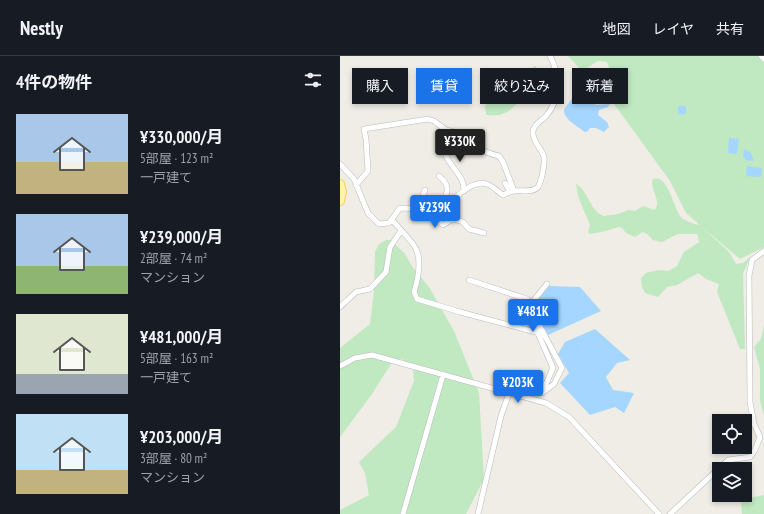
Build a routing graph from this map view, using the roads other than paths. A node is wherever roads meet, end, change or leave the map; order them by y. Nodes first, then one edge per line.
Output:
1 (550, 56) edge
2 (761, 56) edge
3 (764, 59) edge
4 (448, 131) junction
5 (340, 164) edge
6 (439, 176) dead end
7 (505, 183) dead end
8 (340, 185) edge
9 (356, 185) junction
10 (425, 190) dead end
11 (464, 191) junction
12 (512, 191) junction
13 (340, 201) edge
14 (440, 207) junction
15 (422, 208) junction
16 (392, 220) junction
17 (401, 231) junction
18 (484, 233) dead end
19 (764, 251) edge
20 (469, 280) dead end
21 (547, 284) dead end
22 (340, 307) edge
23 (540, 334) junction
24 (340, 366) edge
25 (562, 368) junction
26 (443, 375) junction
27 (559, 385) dead end
28 (509, 393) junction
29 (403, 514) edge
30 (478, 514) edge
31 (659, 514) edge
32 (670, 514) edge

1 - 12 street
2 - 3 street
4 - 9 street
4 - 11 street
4 - 12 street
5 - 9 street
6 - 14 street
7 - 12 street
8 - 13 main road
9 - 16 street
10 - 15 street
11 - 12 street
11 - 14 street
14 - 15 street
14 - 18 street
15 - 16 street
16 - 17 street
17 - 22 street
17 - 23 street
19 - 32 street
20 - 23 street
21 - 23 street
23 - 25 street
23 - 25 street
24 - 26 street
25 - 27 street
26 - 28 street
26 - 29 street
28 - 30 street
28 - 31 street

